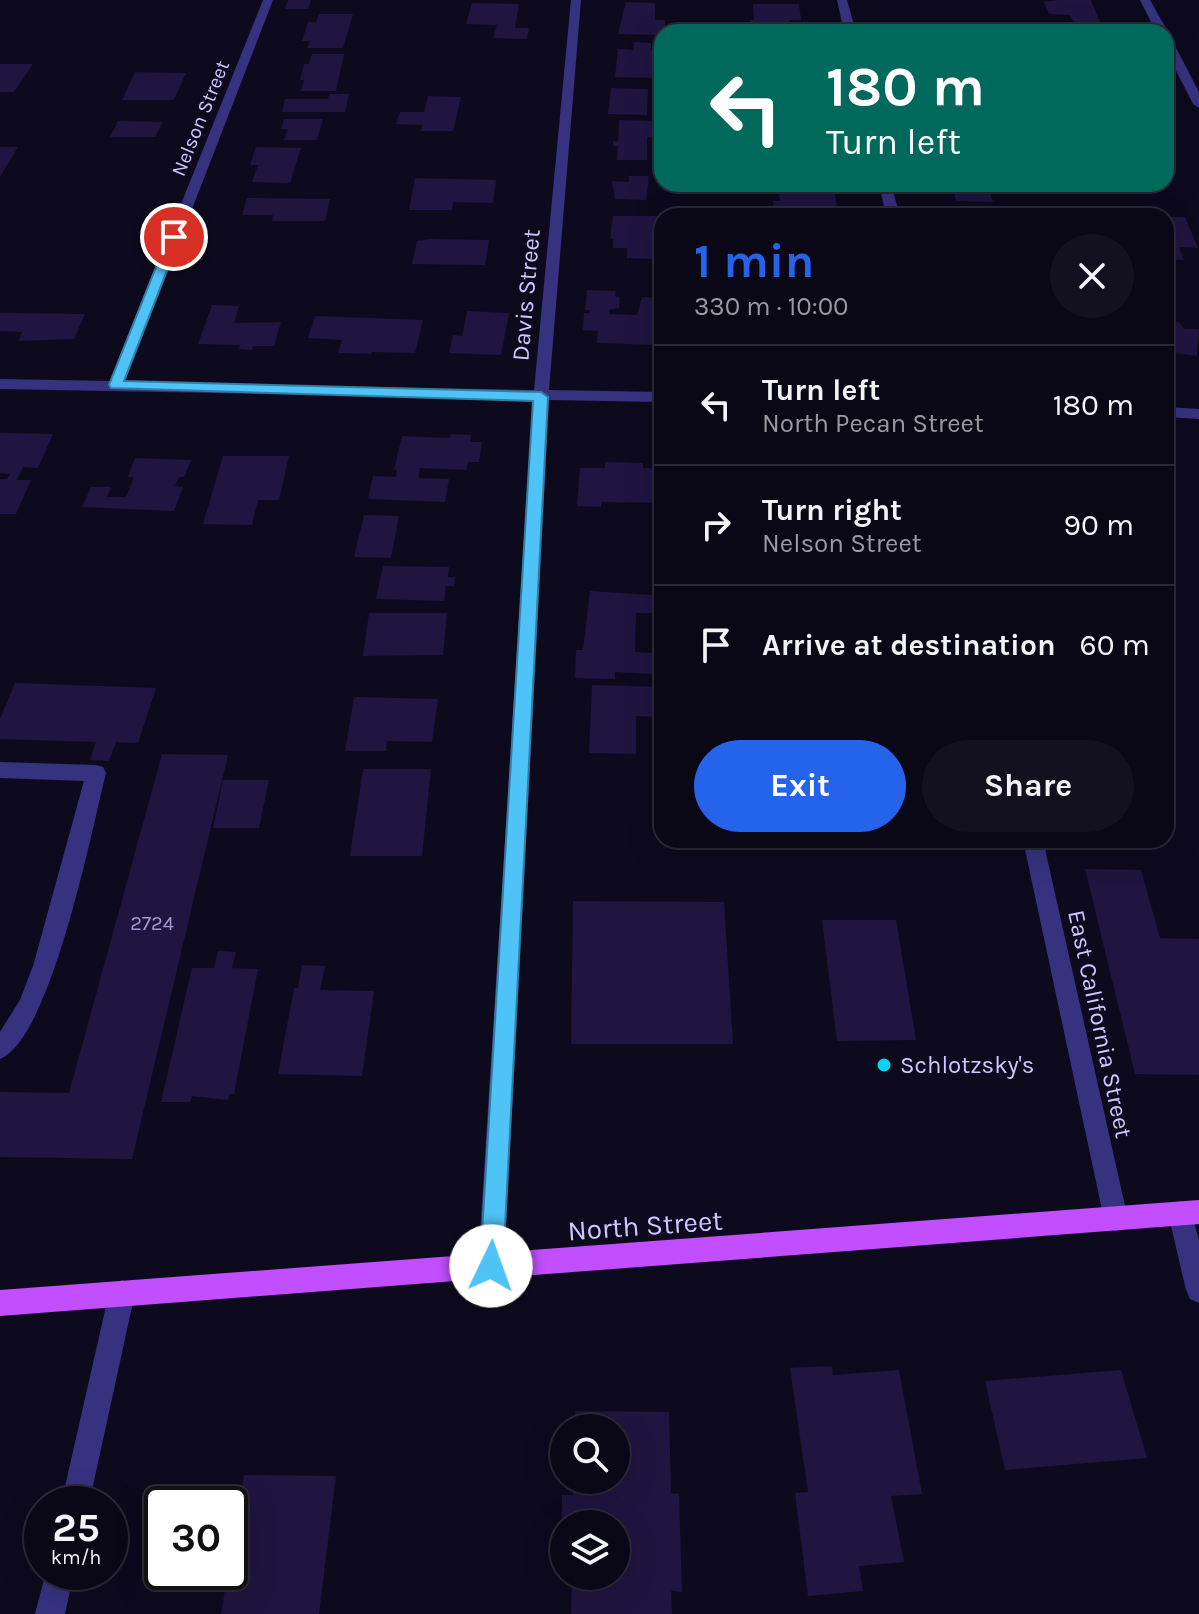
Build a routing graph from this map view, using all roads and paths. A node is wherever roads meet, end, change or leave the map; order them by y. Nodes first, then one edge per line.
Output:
1 (268, 0) edge
2 (576, 0) edge
3 (842, 0) edge
4 (1145, 0) edge
5 (848, 24) edge
6 (1158, 24) edge
7 (1174, 56) edge
8 (1199, 104) edge
9 (0, 384) edge
10 (116, 385) junction
11 (541, 397) junction
12 (654, 397) edge
13 (1174, 412) edge
14 (1199, 414) edge
15 (0, 770) edge
16 (1035, 848) edge
17 (0, 1048) edge
18 (1190, 1212) edge
19 (1116, 1219) junction
20 (491, 1266) junction
21 (1199, 1290) edge
22 (122, 1293) junction
23 (0, 1303) edge
24 (79, 1486) edge
25 (56, 1590) edge
26 (50, 1614) edge

1 - 10 street, Nelson Street
2 - 11 street, Davis Street
3 - 5 street
4 - 6 street
7 - 8 street
9 - 10 street
10 - 11 street
11 - 12 street
11 - 20 street, Davis Street
13 - 14 street
15 - 17 street
16 - 19 street, East California Street
18 - 19 main road, North Street
18 - 21 street
19 - 20 main road, North Street
20 - 22 main road, North Street
22 - 23 main road, North Street
22 - 24 street
25 - 26 street

